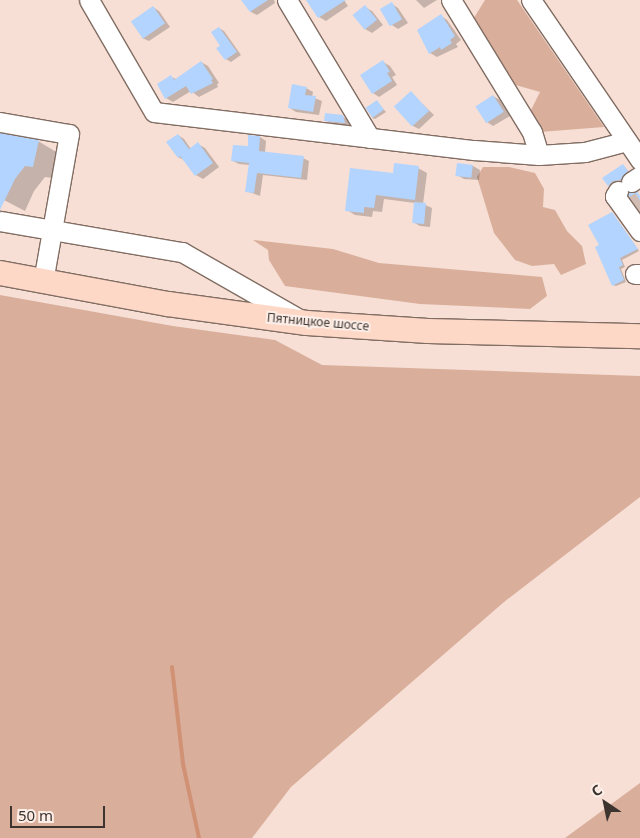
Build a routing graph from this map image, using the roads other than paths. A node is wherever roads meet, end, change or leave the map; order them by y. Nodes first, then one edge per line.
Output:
1 (89, 0) edge
2 (287, 0) edge
3 (451, 0) edge
4 (531, 0) edge
5 (0, 122) edge
6 (370, 138) junction
7 (627, 141) junction
8 (539, 155) junction
9 (640, 160) edge
10 (630, 183) edge
11 (0, 220) edge
12 (52, 230) junction
13 (640, 231) edge
14 (0, 273) edge
15 (43, 282) junction
16 (307, 324) junction
17 (640, 336) edge

1 - 6 street
2 - 6 street
3 - 8 street
4 - 7 street
5 - 12 street
6 - 8 street
7 - 8 street
7 - 9 street
10 - 13 street
11 - 12 street
12 - 15 street
12 - 16 street
14 - 15 main road, Пятницкое шоссе
15 - 16 main road, Пятницкое шоссе
16 - 17 main road, Пятницкое шоссе

